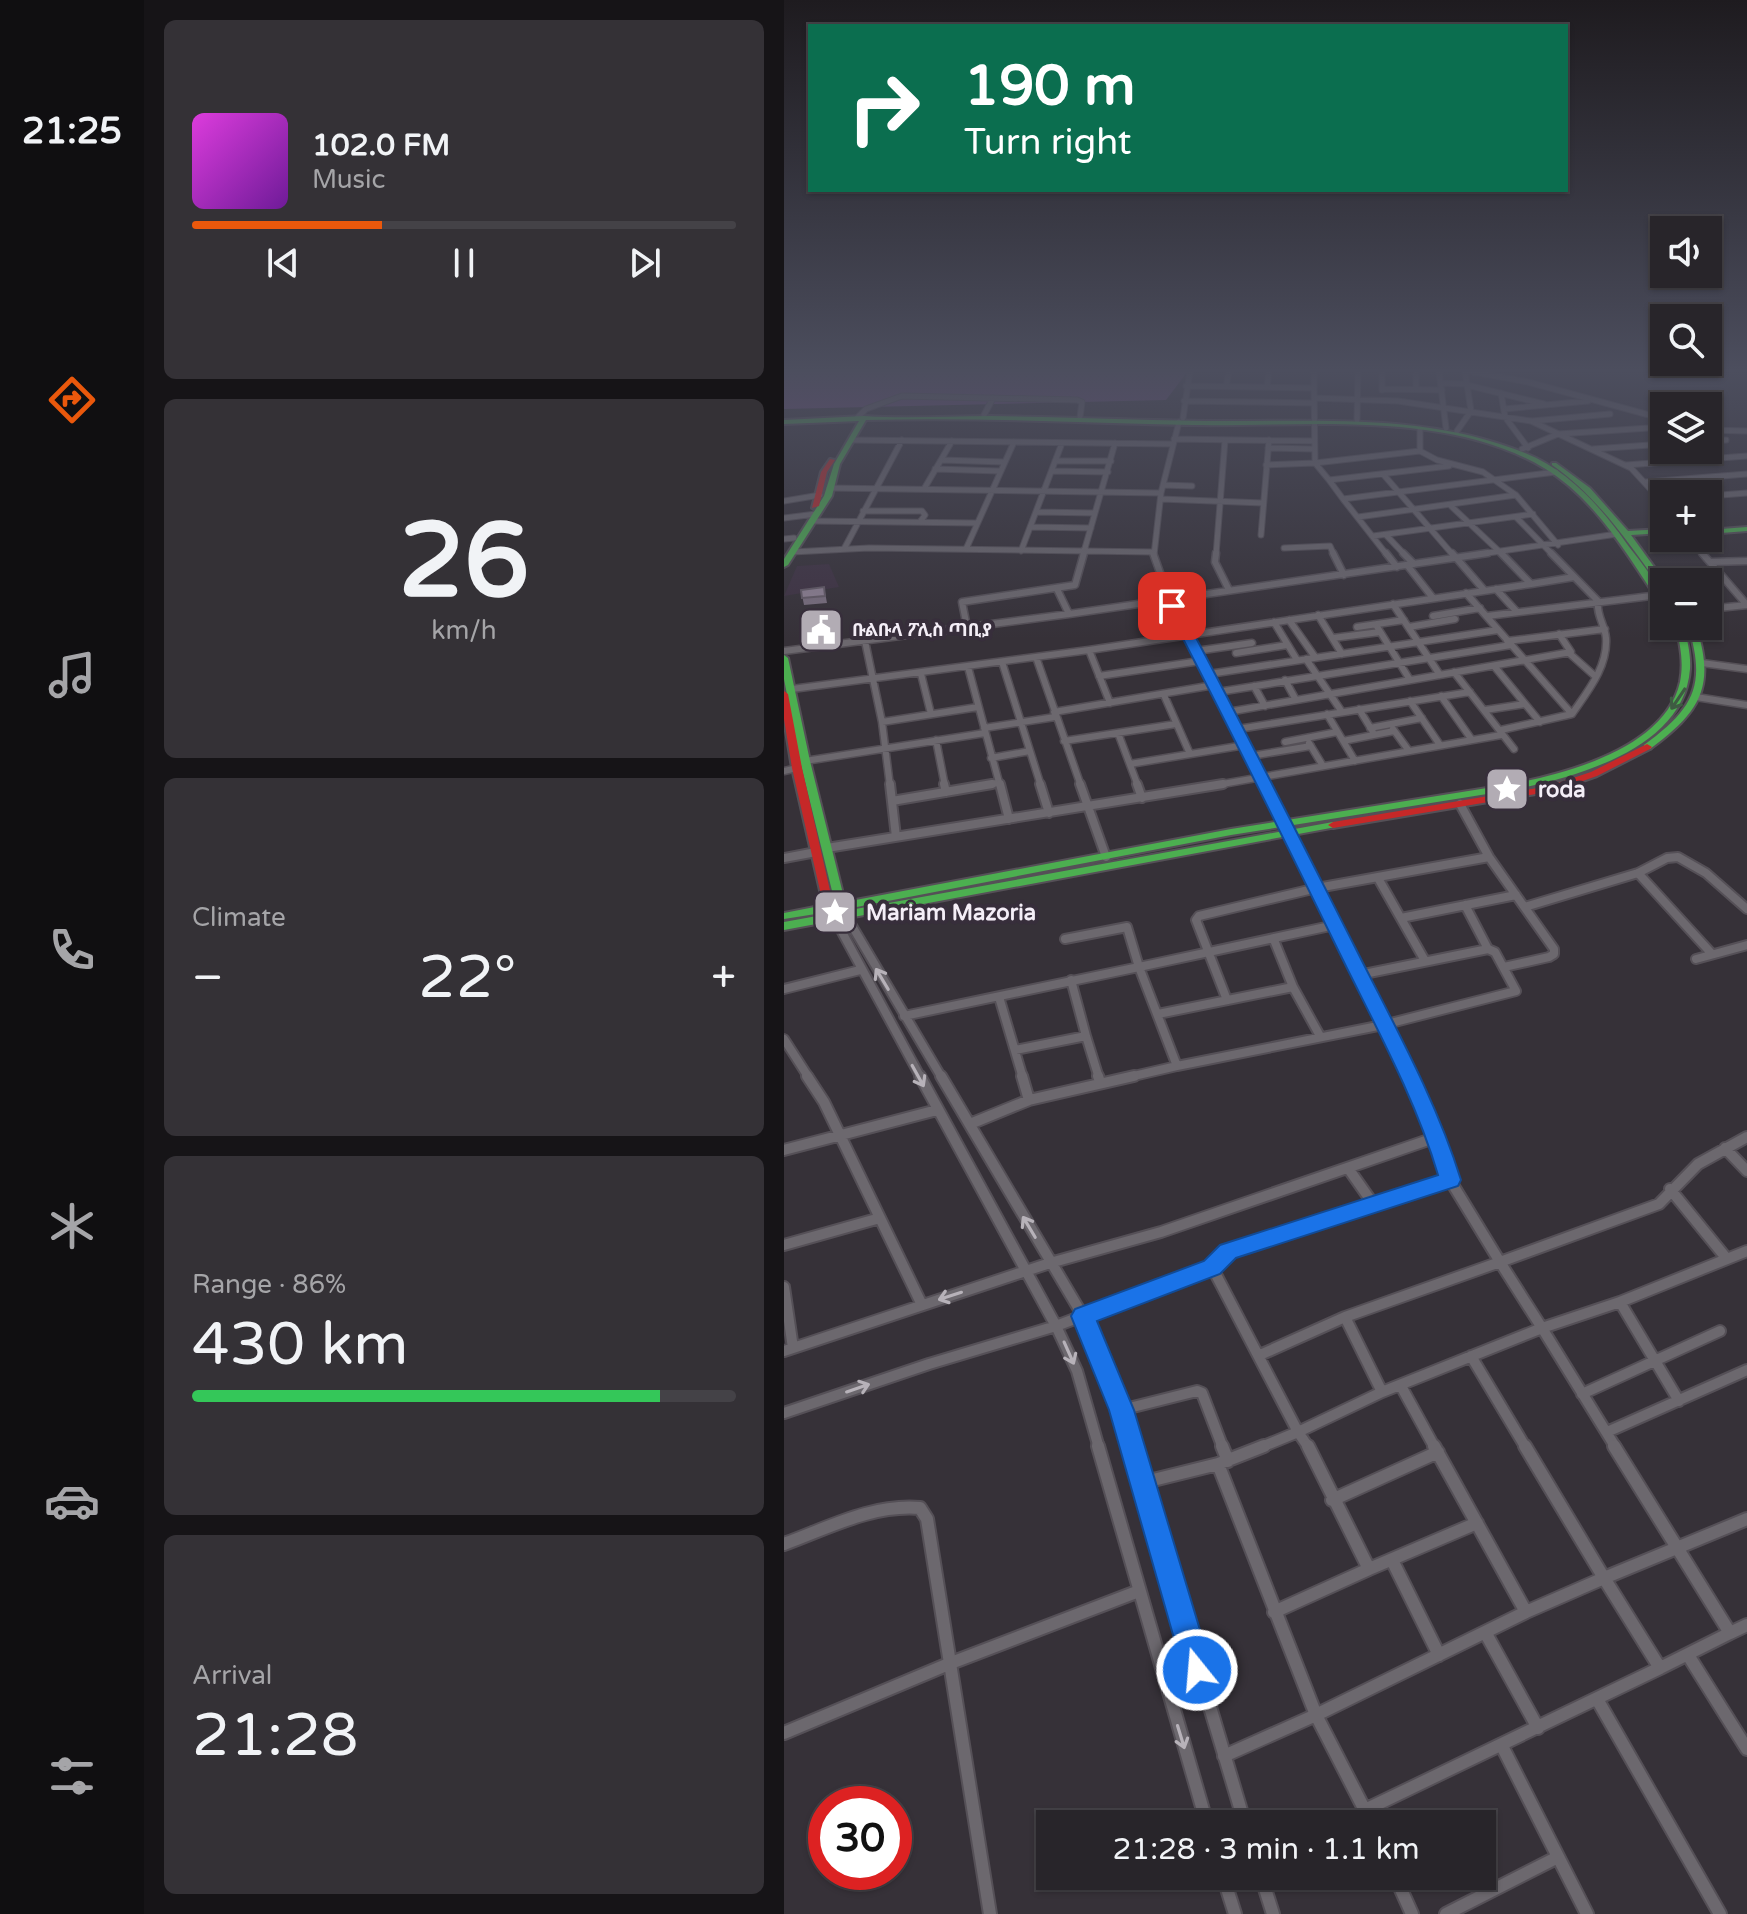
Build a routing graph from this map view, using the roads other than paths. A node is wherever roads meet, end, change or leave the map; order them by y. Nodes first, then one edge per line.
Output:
1 (832, 460) edge
2 (839, 460) edge
3 (891, 460) edge
4 (942, 460) edge
5 (952, 460) edge
6 (1170, 460) edge
7 (1223, 460) edge
8 (1267, 460) edge
9 (1338, 460) edge
10 (1439, 460) edge
11 (1531, 460) edge
12 (1548, 460) edge
13 (1615, 460) edge
14 (1055, 461) joint
15 (1111, 461) joint
16 (1003, 462) joint
17 (1315, 463) junction
18 (1650, 463) edge
19 (1266, 465) junction
20 (1458, 465) junction
21 (1625, 465) junction
22 (935, 469) junction
23 (999, 471) junction
24 (1053, 471) junction
25 (1108, 472) junction
26 (1556, 472) junction
27 (1383, 474) junction
28 (1747, 474) edge
29 (1329, 480) junction
30 (1500, 480) junction
31 (1646, 482) junction
32 (1192, 486) dead end
33 (1650, 486) edge
34 (875, 489) junction
35 (924, 489) junction
36 (991, 490) junction
37 (1046, 490) junction
38 (1102, 491) junction
39 (1399, 491) junction
40 (825, 492) junction
41 (1162, 493) junction
42 (1747, 493) edge
43 (1516, 495) junction
44 (1722, 495) edge
45 (1343, 499) junction
46 (784, 501) edge
47 (1220, 501) junction
48 (1263, 503) junction
49 (1450, 505) junction
50 (1413, 510) junction
51 (863, 511) junction
52 (1037, 512) junction
53 (1095, 513) junction
54 (1533, 514) junction
55 (812, 517) junction
56 (1358, 517) junction
57 (1516, 517) junction
58 (784, 518) edge
59 (857, 521) junction
60 (920, 522) junction
61 (976, 523) junction
62 (1469, 524) junction
63 (1031, 527) junction
64 (1747, 527) edge
65 (1091, 528) junction
66 (1430, 529) junction
67 (1722, 529) edge
68 (1650, 534) edge
69 (1261, 535) dead end
70 (1386, 535) junction
71 (1373, 536) junction
72 (1625, 536) junction
73 (789, 538) edge
74 (1558, 545) junction
75 (1546, 546) junction
76 (1284, 548) dead end
77 (844, 549) junction
78 (966, 549) junction
79 (1021, 551) junction
80 (788, 552) edge
81 (1085, 552) junction
82 (1153, 552) junction
83 (1502, 552) junction
84 (1702, 552) edge
85 (1457, 558) junction
86 (1747, 561) edge
87 (1711, 562) junction
88 (784, 565) edge
89 (1411, 565) junction
90 (1397, 567) junction
91 (1344, 575) junction
92 (1650, 576) edge
93 (1574, 577) junction
94 (1531, 584) junction
95 (1057, 589) junction
96 (1496, 589) junction
97 (1229, 590) junction
98 (1484, 590) junction
99 (1466, 593) junction
100 (1650, 596) edge
101 (1433, 598) junction
102 (1170, 600) junction
103 (1420, 600) junction
104 (1598, 601) junction
105 (1393, 604) junction
106 (1747, 605) edge
107 (1480, 608) junction
108 (1722, 608) edge
109 (1346, 610) junction
110 (1517, 612) junction
111 (1069, 614) junction
112 (1318, 615) junction
113 (1453, 616) junction
114 (1487, 616) junction
115 (1435, 619) junction
116 (1289, 620) junction
117 (1274, 622) junction
118 (1406, 623) junction
119 (1242, 626) junction
120 (967, 627) junction
121 (1357, 627) junction
122 (1378, 628) junction
123 (1605, 629) junction
124 (1498, 630) junction
125 (1188, 634) junction
126 (1362, 634) junction
127 (1559, 634) junction
128 (1468, 635) junction
129 (1333, 638) junction
130 (1689, 640) edge
131 (1692, 640) edge
132 (865, 641) junction
133 (1419, 642) junction
134 (1509, 643) junction
135 (1287, 645) junction
136 (1254, 646) junction
137 (1391, 646) junction
138 (1234, 649) junction
139 (1089, 650) junction
140 (784, 651) edge
141 (1196, 651) junction
142 (1569, 653) junction
143 (1342, 654) junction
144 (1036, 657) junction
145 (1315, 657) junction
146 (784, 658) edge
147 (1429, 658) junction
148 (1306, 659) junction
149 (1297, 660) junction
150 (1200, 661) junction
151 (1524, 661) junction
152 (1002, 662) junction
153 (1399, 663) junction
154 (1702, 663) junction
155 (1494, 666) junction
156 (968, 667) junction
157 (1244, 669) junction
158 (1747, 669) edge
159 (1454, 672) junction
160 (921, 674) junction
161 (1209, 674) junction
162 (1315, 675) junction
163 (1440, 675) junction
164 (1099, 676) junction
165 (1596, 677) junction
166 (873, 679) junction
167 (1285, 680) junction
168 (1410, 680) junction
169 (1254, 686) junction
170 (1216, 688) junction
171 (788, 691) edge
172 (1470, 692) junction
173 (1329, 694) junction
174 (1164, 695) junction
175 (1441, 696) junction
176 (1696, 697) junction
177 (1296, 700) junction
178 (1410, 701) junction
179 (1110, 703) junction
180 (1525, 704) junction
181 (1747, 705) edge
182 (1265, 706) junction
183 (978, 707) junction
184 (1359, 709) junction
185 (1485, 710) junction
186 (1228, 712) junction
187 (1342, 712) junction
188 (931, 714) junction
189 (1054, 714) junction
190 (1327, 714) junction
191 (1572, 714) junction
192 (1422, 718) junction
193 (882, 722) junction
194 (1021, 722) junction
195 (1276, 722) junction
196 (1540, 722) junction
197 (1176, 724) junction
198 (1392, 728) junction
199 (1238, 729) junction
200 (984, 730) junction
201 (1373, 731) junction
202 (1337, 732) junction
203 (1118, 733) junction
204 (1501, 733) junction
205 (1306, 738) junction
206 (936, 740) junction
207 (1472, 740) junction
208 (1064, 741) junction
209 (1343, 741) junction
210 (1245, 745) junction
211 (1440, 745) junction
212 (1288, 746) junction
213 (1311, 746) junction
214 (1626, 748) junction
215 (885, 749) junction
216 (1514, 749) dead end
217 (1030, 751) junction
218 (1409, 751) junction
219 (1190, 754) junction
220 (1638, 754) junction
221 (1251, 756) junction
222 (991, 758) junction
223 (1355, 761) junction
224 (1130, 764) junction
225 (801, 765) junction
226 (1323, 766) junction
227 (784, 771) edge
228 (1260, 776) junction
229 (997, 783) junction
230 (946, 792) junction
231 (1142, 798) junction
232 (892, 801) junction
233 (1460, 804) junction
234 (1089, 807) junction
235 (1049, 813) junction
236 (1009, 819) junction
237 (1287, 828) junction
238 (896, 837) junction
239 (822, 850) junction
240 (1106, 857) junction
241 (1489, 857) junction
242 (784, 858) edge
243 (1638, 873) junction
244 (1378, 878) junction
245 (1317, 888) junction
246 (1516, 895) junction
247 (1743, 897) edge
248 (1465, 905) junction
249 (1525, 907) junction
250 (1747, 909) edge
251 (836, 912) junction
252 (784, 916) edge
253 (1401, 918) junction
254 (1335, 925) junction
255 (784, 926) edge
256 (1065, 939) dead end
257 (1274, 940) junction
258 (1747, 945) edge
259 (1488, 949) junction
260 (1207, 953) junction
261 (1712, 954) junction
262 (1424, 959) junction
263 (1696, 959) dead end
264 (1139, 967) junction
265 (1504, 967) junction
266 (860, 970) junction
267 (1359, 975) junction
268 (1071, 980) junction
269 (1293, 987) junction
270 (784, 989) edge
271 (999, 997) junction
272 (1227, 1000) junction
273 (1158, 1014) junction
274 (904, 1016) junction
275 (1383, 1025) junction
276 (1086, 1036) junction
277 (1320, 1036) junction
278 (784, 1039) edge
279 (1015, 1050) junction
280 (1177, 1066) junction
281 (1100, 1082) junction
282 (1029, 1100) junction
283 (937, 1110) junction
284 (970, 1124) junction
285 (840, 1134) junction
286 (1437, 1137) junction
287 (1747, 1137) edge
288 (1725, 1148) junction
289 (784, 1150) edge
290 (1348, 1168) junction
291 (1747, 1171) edge
292 (1450, 1180) junction
293 (1670, 1189) junction
294 (1374, 1205) junction
295 (880, 1218) junction
296 (784, 1245) edge
297 (1747, 1251) edge
298 (1727, 1259) junction
299 (1500, 1262) junction
300 (1050, 1263) junction
301 (1212, 1267) junction
302 (1027, 1271) junction
303 (784, 1287) edge
304 (1620, 1302) junction
305 (922, 1305) junction
306 (1083, 1316) junction
307 (1345, 1317) junction
308 (1056, 1326) junction
309 (1542, 1328) junction
310 (1720, 1331) dead end
311 (788, 1350) edge
312 (1260, 1355) junction
313 (1471, 1356) junction
314 (1656, 1359) junction
315 (1747, 1370) edge
316 (1401, 1386) junction
317 (1382, 1392) junction
318 (1582, 1394) junction
319 (1679, 1401) junction
320 (1121, 1410) junction
321 (784, 1413) edge
322 (1298, 1432) junction
323 (1607, 1432) junction
324 (1438, 1452) junction
325 (1223, 1462) junction
326 (1141, 1483) junction
327 (1332, 1500) junction
328 (1747, 1519) edge
329 (1477, 1523) junction
330 (784, 1544) edge
331 (1679, 1548) junction
332 (1392, 1560) junction
333 (1369, 1569) junction
334 (1604, 1578) junction
335 (1139, 1591) junction
336 (1274, 1612) junction
337 (1526, 1612) junction
338 (1747, 1625) edge
339 (1485, 1632) junction
340 (1730, 1633) junction
341 (1439, 1655) junction
342 (1688, 1655) junction
343 (951, 1663) junction
344 (1660, 1668) junction
345 (1597, 1699) junction
346 (1316, 1715) junction
347 (1538, 1728) junction
348 (784, 1733) edge
349 (1502, 1746) junction
350 (1747, 1749) edge
351 (1224, 1756) junction
352 (1203, 1810) edge
353 (1241, 1810) edge
354 (1365, 1810) joint
355 (1558, 1857) junction
356 (1227, 1890) edge
357 (1265, 1890) edge
358 (1401, 1890) edge
359 (990, 1914) edge
360 (1235, 1914) edge
361 (1273, 1914) edge
362 (1412, 1914) edge
363 (1446, 1914) edge
364 (1587, 1914) edge
365 (1720, 1914) edge

1 - 40 main road
2 - 40 main road
3 - 34 street
4 - 22 street
5 - 16 street
6 - 41 street
7 - 47 street
8 - 19 street
9 - 17 street
10 - 20 street
11 - 26 main road
12 - 72 main road
13 - 21 street
14 - 15 street
14 - 24 street
15 - 25 street
16 - 23 street
17 - 19 street
17 - 29 street
18 - 21 street
19 - 48 street
20 - 27 street
20 - 30 street
21 - 31 street
22 - 23 street
22 - 35 street
23 - 36 street
24 - 25 street
24 - 37 street
25 - 38 street
26 - 30 street
26 - 72 main road
27 - 29 street
27 - 39 street
28 - 31 street
29 - 45 street
30 - 39 street
30 - 43 street
31 - 33 street
32 - 41 street
34 - 35 street
34 - 40 street
34 - 51 street
35 - 36 street
36 - 37 street
36 - 61 street
37 - 38 street
37 - 52 street
38 - 41 street
38 - 53 street
39 - 45 street
39 - 50 street
40 - 46 street
40 - 55 main road
41 - 47 street
41 - 82 street
42 - 44 street
43 - 49 street
43 - 54 street
45 - 56 street
47 - 48 street
47 - 97 street
48 - 69 street
49 - 50 street
49 - 62 street
50 - 56 street
50 - 66 street
51 - 59 street
51 - 60 street
52 - 53 street
52 - 63 street
53 - 65 street
54 - 57 street
54 - 74 street
55 - 58 street
55 - 59 street
55 - 73 main road
55 - 80 main road
56 - 71 street
57 - 62 street
57 - 75 street
59 - 60 street
59 - 77 street
60 - 61 street
61 - 78 street
62 - 66 street
62 - 83 street
63 - 65 street
63 - 79 street
64 - 67 main road
65 - 81 street
66 - 70 street
66 - 85 street
68 - 72 main road
70 - 71 street
70 - 89 street
71 - 90 street
72 - 74 street
72 - 92 main road
73 - 80 main road
74 - 75 street
75 - 83 street
75 - 93 street
76 - 91 street
77 - 78 street
77 - 80 street
78 - 79 street
79 - 81 street
80 - 88 main road
81 - 82 street
81 - 95 street
82 - 102 street
83 - 85 street
83 - 94 street
84 - 87 street
85 - 89 street
85 - 98 street
86 - 87 street
87 - 106 street
89 - 90 street
89 - 101 street
90 - 91 street
91 - 97 street
93 - 94 street
93 - 104 street
94 - 96 street
95 - 111 street
95 - 120 street
96 - 98 street
96 - 110 street
97 - 102 street
98 - 99 street
99 - 101 street
99 - 107 street
100 - 104 street
101 - 103 street
102 - 111 street
102 - 125 street
103 - 105 street
103 - 115 street
104 - 110 street
104 - 123 street
105 - 109 street
105 - 118 street
106 - 108 street
107 - 113 street
107 - 114 street
109 - 112 street
109 - 121 street
110 - 114 street
111 - 120 street
112 - 116 street
112 - 129 street
113 - 115 street
113 - 128 street
114 - 124 street
115 - 118 street
116 - 117 street
116 - 145 street
117 - 119 street
117 - 135 street
118 - 122 street
118 - 133 street
119 - 125 street
119 - 136 street
120 - 132 street
121 - 122 street
121 - 126 street
122 - 126 street
122 - 137 street
123 - 127 street
123 - 165 street
124 - 128 street
124 - 134 street
125 - 139 street
125 - 141 street
126 - 129 street
127 - 134 street
127 - 142 street
128 - 133 street
129 - 143 street
130 -> 214 main road
131 - 154 main road
132 - 140 street
132 - 166 street
133 - 137 street
133 - 147 street
134 - 147 street
134 - 151 street
135 - 136 street
135 - 149 street
136 - 138 street
137 - 143 street
137 - 153 street
138 - 141 street
138 - 157 street
139 - 144 street
139 - 164 street
141 - 150 street
142 - 151 street
142 - 165 street
143 - 145 street
144 - 152 street
144 - 189 street
145 - 148 street
146 - 171 main road
147 - 153 street
147 - 163 street
148 - 149 street
148 - 162 street
149 - 157 street
150 - 161 street
150 - 164 street
151 - 155 street
151 - 191 street
152 - 156 street
152 - 194 street
153 - 162 street
153 - 168 street
154 - 158 street
154 - 176 main road
155 - 159 street
155 - 180 street
156 - 160 street
156 - 183 street
157 - 161 street
159 - 163 street
159 - 172 street
160 - 166 street
160 - 188 street
161 - 170 street
162 - 167 street
162 - 173 street
163 - 168 street
164 - 179 street
165 - 191 street
166 - 171 street
166 - 193 street
167 - 169 street
167 - 177 street
168 - 173 street
169 - 170 street
169 - 182 street
170 - 174 street
170 - 186 street
171 - 225 main road
172 - 175 street
172 - 185 street
173 - 177 street
173 - 187 street
174 - 179 street
174 - 197 street
175 - 178 street
175 - 207 street
176 - 181 street
176 - 220 main road
177 - 182 street
178 - 184 street
178 - 192 street
179 - 189 street
180 - 185 street
180 - 196 street
182 - 186 street
183 - 188 street
183 - 200 street
184 - 187 street
184 - 201 street
185 - 204 street
186 - 199 street
187 - 190 street
188 - 193 street
189 - 194 street
189 - 208 street
190 - 195 street
190 - 202 street
191 - 196 street
192 - 198 street
192 - 211 street
193 - 215 street
194 - 200 street
194 - 217 street
195 - 199 street
195 - 212 street
196 - 204 street
197 - 203 street
197 - 219 street
198 - 201 street
198 - 218 street
199 - 210 street
200 - 206 street
200 - 222 street
201 - 209 street
202 - 205 street
202 - 209 street
203 - 208 street
203 - 224 street
204 - 207 street
204 - 216 street
205 - 212 street
205 - 213 street
206 - 215 street
206 - 230 street
207 - 211 street
208 - 234 street
209 - 223 street
210 - 219 street
210 - 221 street
211 - 218 street
212 - 213 street
212 - 221 street
213 - 226 street
214 - 220 main road
214 - 237 main road
215 - 225 street
215 - 232 street
217 - 222 street
217 - 235 street
218 - 223 street
219 - 224 street
220 - 233 main road
221 - 228 street
222 - 229 street
223 - 226 street
224 - 231 street
225 - 227 street
225 - 239 main road
226 - 228 street
228 - 231 street
228 - 237 street
229 - 230 street
229 - 236 street
230 - 232 street
231 - 234 street
232 - 238 street
233 - 237 main road
233 - 241 street
234 - 235 street
234 - 240 street
235 - 236 street
236 - 238 street
237 - 240 main road
237 - 245 street
237 - 251 main road
238 - 239 street
239 - 242 street
239 - 251 main road
240 - 251 main road
241 - 244 street
241 - 246 street
243 - 247 street
243 - 249 street
243 - 261 street
244 - 245 street
244 - 253 street
245 - 254 street
245 - 260 street
246 - 248 street
246 - 249 street
247 - 250 street
248 - 253 street
248 - 259 street
249 - 265 street
251 - 252 main road
251 - 255 main road
251 - 266 street
274 -> 251 street
253 - 262 street
254 - 257 street
254 - 267 street
256 - 264 street
257 - 260 street
257 - 269 street
258 - 261 street
259 - 262 street
259 - 265 street
260 - 264 street
260 - 272 street
261 - 263 street
262 - 267 street
264 - 268 street
264 - 273 street
265 - 275 street
266 - 270 street
266 -> 283 street
267 - 275 street
268 - 271 street
268 - 276 street
269 - 272 street
269 - 277 street
271 - 274 street
271 - 279 street
272 - 273 street
273 - 280 street
274 - 284 street
275 - 277 street
275 - 286 street
276 - 279 street
276 - 281 street
277 - 280 street
278 - 285 street
279 - 282 street
280 - 281 street
281 - 282 street
282 - 284 street
283 - 285 street
283 - 302 street
300 -> 284 street
285 - 289 street
285 - 295 street
286 - 290 street
286 - 292 street
287 - 288 street
288 - 291 street
288 - 293 street
290 - 294 street
290 - 300 street
292 - 294 street
292 - 299 street
293 - 298 street
293 - 299 street
294 - 301 street
295 - 296 street
295 - 305 street
297 - 298 street
298 - 304 street
299 - 307 street
299 - 309 street
300 - 302 street
300 - 306 street
301 - 306 street
301 - 312 street
302 -> 305 street
302 - 308 street
303 - 311 street
304 - 309 street
304 - 314 street
305 - 311 street
306 - 308 street
306 - 320 street
307 - 312 street
307 - 317 street
321 -> 308 street
308 -> 335 street
309 - 313 street
309 - 318 street
310 - 314 street
312 - 322 street
313 - 316 street
313 - 334 street
314 - 318 street
314 - 319 street
315 - 319 street
316 - 317 street
316 - 324 street
317 - 322 street
318 - 323 street
319 - 323 street
320 - 325 street
320 - 326 street
322 - 325 street
322 - 327 street
323 - 331 street
324 - 327 street
324 - 329 street
325 - 326 street
325 - 336 street
326 - 351 street
327 - 333 street
328 - 331 street
329 - 332 street
329 - 337 street
330 - 343 street
331 - 334 street
331 - 340 street
332 - 333 street
332 - 341 street
333 - 336 street
334 - 337 street
334 - 344 street
335 - 343 street
335 -> 352 street
336 - 346 street
337 - 339 street
338 - 340 street
339 - 341 street
339 - 347 street
340 - 342 street
341 - 346 street
342 - 344 street
342 - 350 street
343 - 348 street
343 - 359 street
344 - 345 street
345 - 347 street
345 - 365 street
346 - 351 street
346 - 354 street
347 - 349 street
349 - 354 street
349 - 355 street
351 - 353 street
355 - 363 street
355 - 364 street
356 - 360 street
357 - 361 street
358 - 362 street

